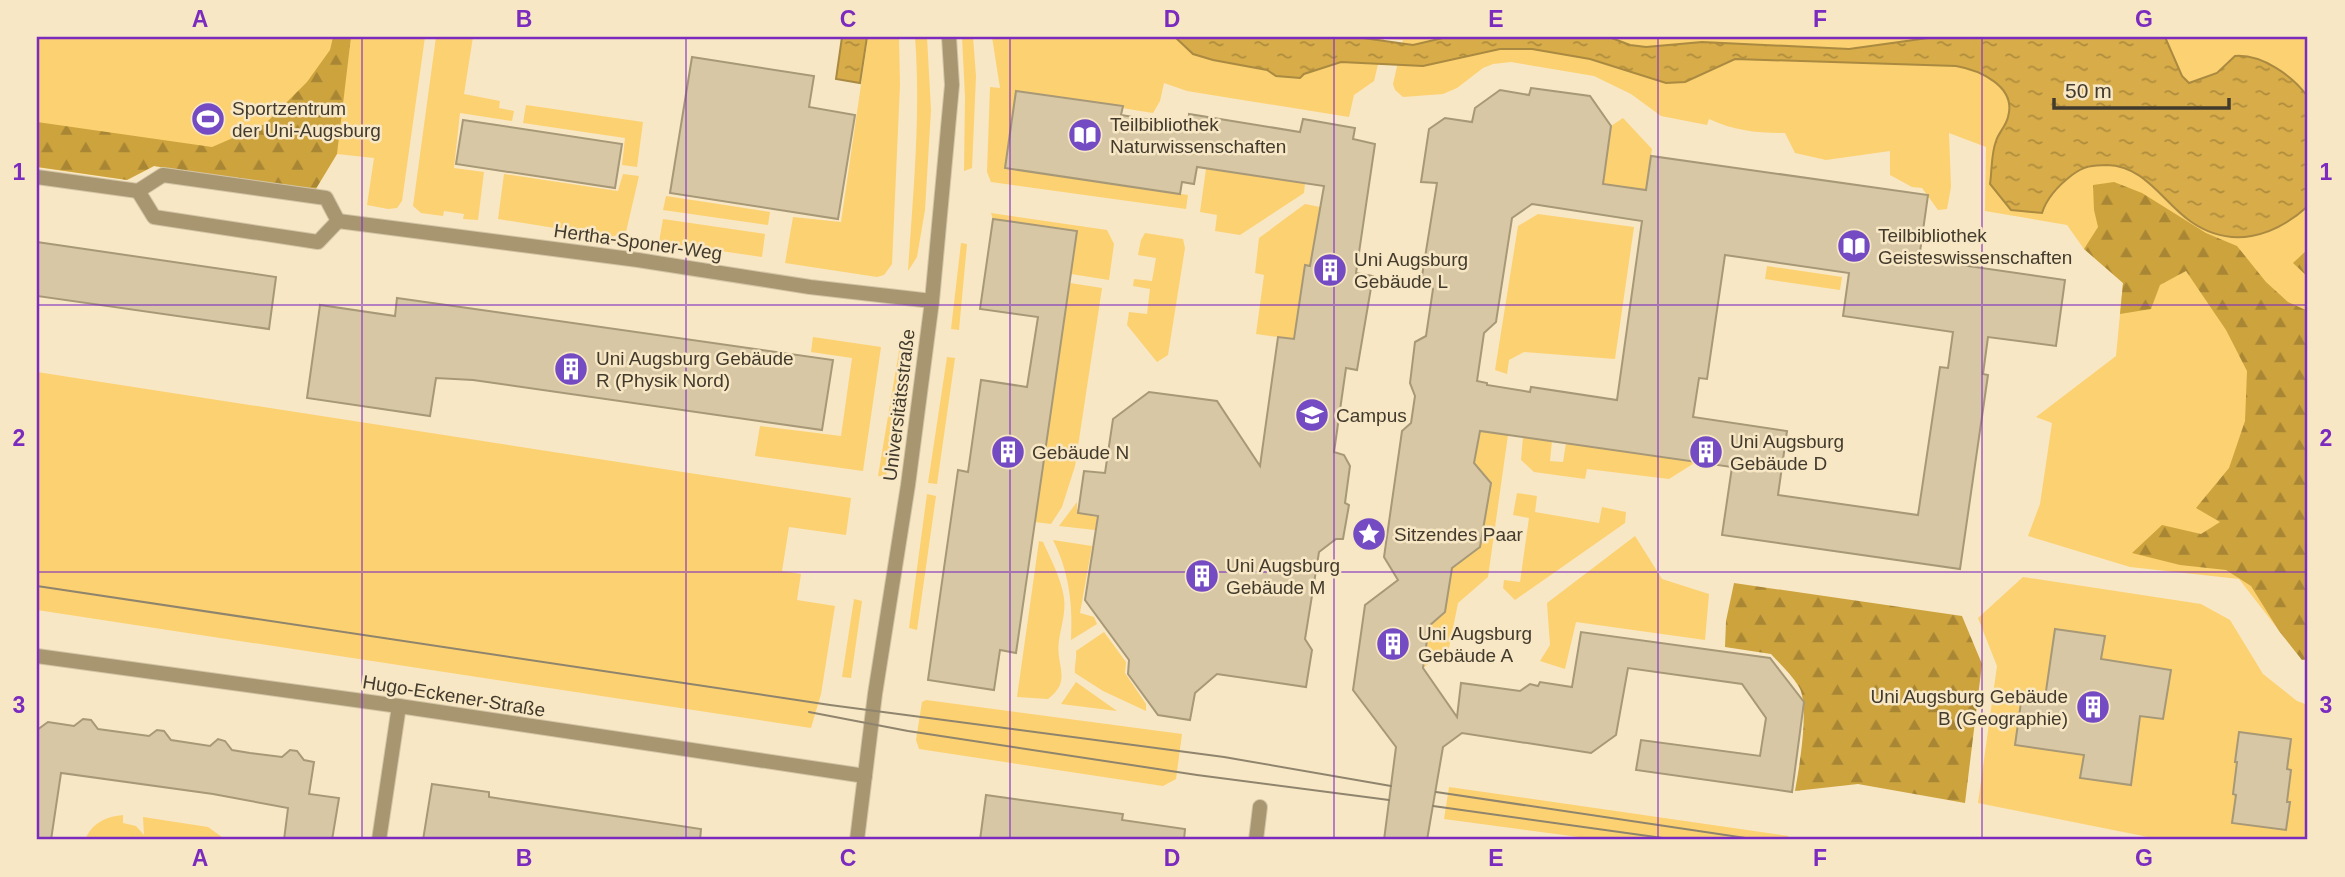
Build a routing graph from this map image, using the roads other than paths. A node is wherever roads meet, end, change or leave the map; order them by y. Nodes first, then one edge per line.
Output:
1 (949, 37) edge
2 (37, 177) edge
3 (138, 191) junction
4 (338, 221) junction
5 (932, 301) junction
6 (37, 656) edge
7 (399, 706) junction
8 (865, 776) junction
9 (1260, 807) dead end
10 (379, 840) edge
11 (857, 840) edge
12 (1256, 840) edge

1 - 5 street, Universitätsstraße
2 - 3 street
3 - 4 street
3 - 4 street
4 - 5 street, Hertha-Sponer-Weg
5 - 8 street, Universitätsstraße
6 - 7 street, Hugo-Eckener-Straße
7 - 8 street, Hugo-Eckener-Straße
7 - 10 street
8 - 11 street, Universitätsstraße
9 - 12 street

